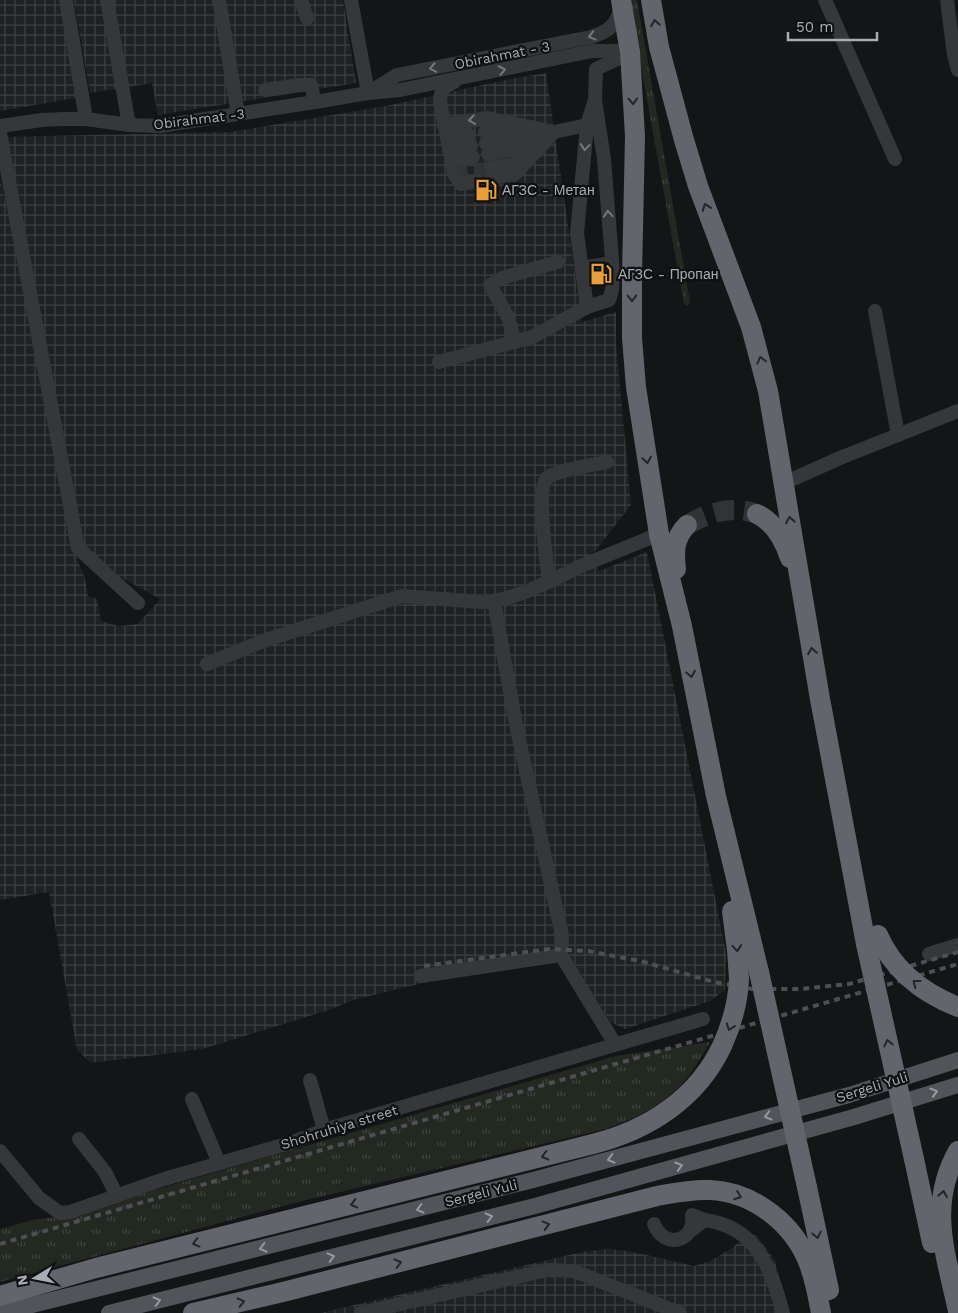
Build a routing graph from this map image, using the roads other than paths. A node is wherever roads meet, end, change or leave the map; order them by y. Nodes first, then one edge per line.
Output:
1 (66, 0) edge
2 (107, 0) edge
3 (219, 0) edge
4 (301, 0) edge
5 (351, 0) edge
6 (650, 0) edge
7 (825, 0) edge
8 (947, 0) edge
9 (622, 1) edge
10 (307, 18) dead end
11 (630, 52) junction
12 (958, 70) edge
13 (459, 79) junction
14 (265, 90) dead end
15 (368, 93) junction
16 (595, 100) junction
17 (315, 102) junction
18 (238, 114) junction
19 (86, 119) junction
20 (444, 124) junction
21 (129, 125) junction
22 (587, 125) junction
23 (0, 126) edge
24 (554, 132) junction
25 (0, 133) edge
26 (449, 150) junction
27 (489, 155) junction
28 (895, 158) dead end
29 (477, 181) dead end
30 (558, 262) dead end
31 (612, 268) junction
32 (583, 273) junction
33 (587, 307) junction
34 (875, 311) dead end
35 (515, 342) junction
36 (439, 362) dead end
37 (958, 411) edge
38 (898, 436) junction
39 (607, 462) dead end
40 (784, 483) junction
41 (758, 514) tunnel mouth
42 (687, 525) tunnel mouth
43 (659, 534) junction
44 (549, 582) junction
45 (801, 585) junction
46 (494, 601) junction
47 (138, 603) dead end
48 (682, 626) junction
49 (207, 664) dead end
50 (716, 796) junction
51 (872, 939) junction
52 (958, 945) edge
53 (929, 954) dead end
54 (561, 956) junction
55 (421, 976) dead end
56 (958, 1007) edge
57 (703, 1019) dead end
58 (614, 1044) junction
59 (958, 1060) edge
60 (310, 1080) dead end
61 (958, 1084) edge
62 (192, 1099) dead end
63 (324, 1130) junction
64 (79, 1139) dead end
65 (0, 1151) edge
66 (958, 1151) edge
67 (219, 1163) junction
68 (117, 1196) junction
69 (705, 1220) junction
70 (654, 1224) dead end
71 (689, 1232) junction
72 (0, 1296) edge
73 (958, 1311) edge
74 (0, 1313) edge
75 (109, 1313) edge
76 (193, 1313) edge
77 (361, 1313) edge
78 (680, 1313) edge
79 (783, 1313) edge
80 (822, 1313) edge
81 (832, 1313) edge
82 (950, 1313) edge

1 - 19 street
2 - 21 street
3 - 18 street
4 - 10 street
5 - 15 street
40 -> 6 highway
7 - 28 street
8 - 12 street
9 - 11 highway
9 -> 15 street, Obirahmat - 3
13 -> 11 street, Obirahmat - 3
11 - 16 street
11 -> 43 highway
13 - 15 street, Obirahmat - 3
13 - 20 street
14 - 17 street
15 - 17 street, Obirahmat -3
16 - 22 street
31 -> 16 street
17 - 18 street, Obirahmat -3
18 - 21 street, Obirahmat -3
19 - 21 street, Obirahmat -3
19 - 23 street, Obirahmat -3
24 -> 20 street
20 - 26 street
22 - 24 street
22 -> 32 street
24 - 27 street
24 - 27 street
24 - 27 street
25 - 47 street
26 - 26 street
26 - 29 street
30 - 35 street
31 - 32 street
31 - 33 street
32 - 33 street
33 - 35 street
34 - 38 street
35 - 36 street
37 - 38 street
38 - 40 street
39 - 44 street
45 -> 40 highway
41 - 45 highway
42 - 48 highway
43 - 44 street
43 - 48 highway
44 - 46 street
51 -> 45 highway
46 - 49 street
46 - 54 street
48 -> 50 highway
50 -> 72 highway, bridge
50 -> 81 highway, bridge
56 -> 51 highway, bridge
82 -> 51 highway, bridge
52 - 53 street
54 - 55 street
54 - 58 street
57 - 58 street, Shohruhiya street
58 - 63 street, Shohruhiya street
59 -> 74 main road, Sergeli Yuli
60 - 63 street
75 -> 61 main road, Sergeli Yuli
62 - 67 street
63 - 67 street, Shohruhiya street
64 - 68 street
65 - 68 street, Shohruhiya street
73 -> 66 highway
67 - 68 street, Shohruhiya street
69 - 71 street
69 - 71 street
69 - 79 street
70 - 71 street
76 -> 80 highway
77 - 78 street

